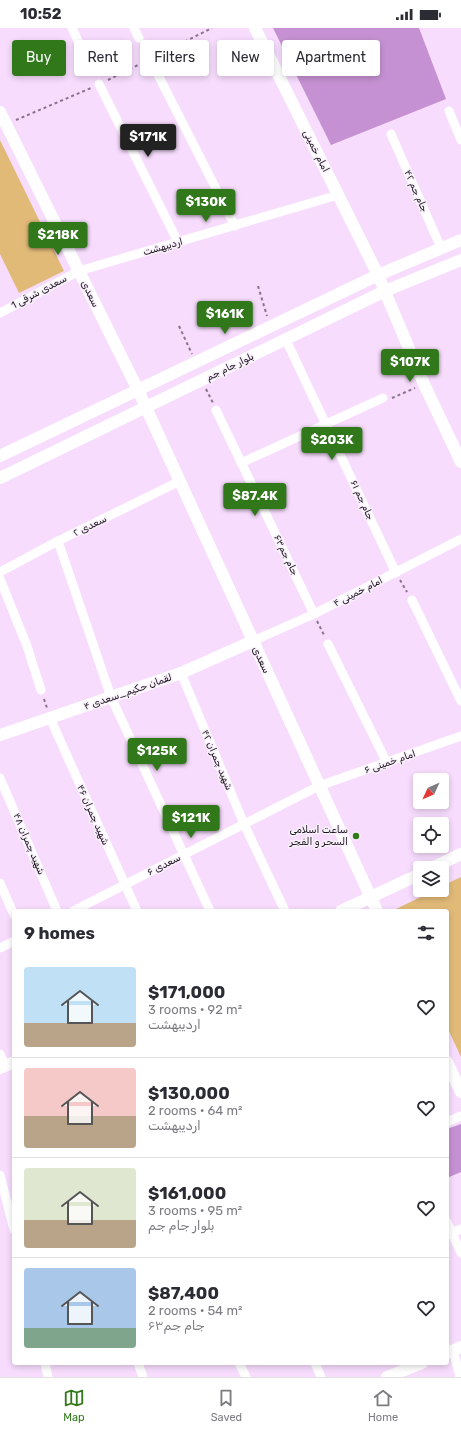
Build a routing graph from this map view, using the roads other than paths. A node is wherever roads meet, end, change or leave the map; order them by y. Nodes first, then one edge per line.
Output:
1 (72, 28) edge
2 (134, 28) edge
3 (255, 28) edge
4 (139, 38) dead end
5 (78, 40) edge
6 (159, 76) edge
7 (99, 84) road end
8 (449, 111) dead end
9 (0, 112) edge
10 (3, 126) edge
11 (391, 134) dead end
12 (461, 140) edge
13 (338, 196) junction
14 (235, 226) junction
15 (461, 240) edge
16 (178, 242) junction
17 (441, 248) junction
18 (461, 260) edge
19 (79, 271) junction
20 (378, 275) junction
21 (385, 291) junction
22 (0, 313) edge
23 (286, 340) junction
24 (138, 390) junction
25 (383, 398) road end
26 (146, 408) junction
27 (216, 410) road end
28 (327, 424) junction
29 (0, 456) edge
30 (461, 462) edge
31 (241, 463) junction
32 (0, 478) edge
33 (180, 481) junction
34 (461, 539) edge
35 (58, 541) junction
36 (0, 572) edge
37 (396, 573) junction
38 (0, 579) edge
39 (412, 600) road end
40 (314, 614) junction
41 (253, 641) junction
42 (328, 644) road end
43 (181, 673) junction
44 (41, 690) road end
45 (111, 697) junction
46 (461, 701) edge
47 (50, 718) junction
48 (0, 735) edge
49 (461, 736) edge
50 (387, 763) junction
51 (0, 778) edge
52 (320, 786) junction
53 (244, 824) junction
54 (461, 854) edge
55 (184, 855) junction
56 (446, 861) edge
57 (413, 877) edge
58 (0, 883) edge
59 (125, 885) junction
60 (371, 897) junction
61 (56, 909) edge
62 (77, 909) edge
63 (135, 909) edge
64 (209, 909) edge
65 (284, 909) edge
66 (345, 909) edge
67 (376, 909) edge
68 (12, 910) edge
69 (12, 941) edge
70 (0, 948) edge
71 (0, 1054) edge
72 (6, 1065) edge
73 (449, 1066) edge
74 (461, 1092) edge
75 (461, 1116) edge
76 (449, 1121) edge
77 (0, 1175) edge
78 (12, 1222) edge
79 (461, 1229) edge
80 (449, 1234) edge
81 (461, 1253) edge
82 (454, 1350) edge
83 (45, 1365) edge
84 (139, 1365) edge
85 (240, 1365) edge
86 (316, 1365) edge
87 (415, 1365) edge
88 (48, 1377) edge
89 (143, 1377) edge
90 (246, 1377) edge
91 (321, 1377) edge
92 (387, 1377) edge
93 (460, 1377) edge

1 - 5 street
2 - 4 street
3 - 13 main road, امام خمینی
6 - 14 street
7 - 16 street
8 - 12 street
9 - 10 main road, سعدی
10 - 19 main road, سعدی
11 - 17 street, جام جم ۴۲
13 - 14 street, اردیبهشت
13 - 20 main road, امام خمینی
14 - 16 street, اردیبهشت
15 - 17 main road, بلوار جام جم
16 - 19 street, اردیبهشت
17 - 20 main road, بلوار جام جم
18 - 21 main road, بلوار جام جم
19 - 22 street, سعدی شرقی 1
19 - 24 main road, سعدی
20 - 21 main road, امام خمینی
20 - 24 main road, بلوار جام جم
21 - 23 main road, بلوار جام جم
21 - 30 main road
23 - 26 main road, بلوار جام جم
23 - 28 street, جام جم ۶۱
24 - 26 main road, سعدی
24 - 29 main road, بلوار جام جم
25 - 28 street
26 - 32 main road, بلوار جام جم
26 - 33 main road, سعدی
27 - 31 street, جام جم۶۳
28 - 31 street
28 - 37 street, جام جم ۶۱
31 - 40 street, جام جم۶۳
33 - 35 street, سعدی ۲
33 - 41 main road, سعدی
34 - 37 street, امام خمینی ۴
35 - 36 street, سعدی ۲
35 - 45 street
37 - 40 street, امام خمینی ۴
38 - 44 street
39 - 46 street
40 - 41 street, امام خمینی ۴
41 - 43 main road, لقمان حکیم_سعدی ۴
41 - 52 main road, سعدی
42 - 50 street
43 - 45 main road, لقمان حکیم_سعدی ۴
43 - 53 street, شهید چمران ۴۲
45 - 47 main road, لقمان حکیم_سعدی ۴
45 - 55 street
47 - 48 main road, لقمان حکیم_سعدی ۴
47 - 59 street, شهید چمران ۴۶
49 - 50 street, امام خمینی ۶
50 - 52 street, امام خمینی ۶
51 - 61 street, شهید چمران ۴۸
52 - 53 street, سعدی ۶
52 - 60 main road, سعدی
53 - 55 street, سعدی ۶
53 - 65 street, شهید چمران ۴۲
54 - 56 main road
55 - 59 street, سعدی ۶
55 - 64 street
57 - 60 main road
58 - 68 street
59 - 62 street, سعدی ۶
59 - 63 street, شهید چمران ۴۶
60 - 66 main road
60 - 67 main road, سعدی
69 - 70 street
71 - 72 street
73 - 74 main road
75 - 76 street
77 - 78 street
79 - 80 street
80 - 81 street
82 - 93 street
83 - 88 street
84 - 89 street
85 - 90 street
86 - 91 street
87 - 92 main road

